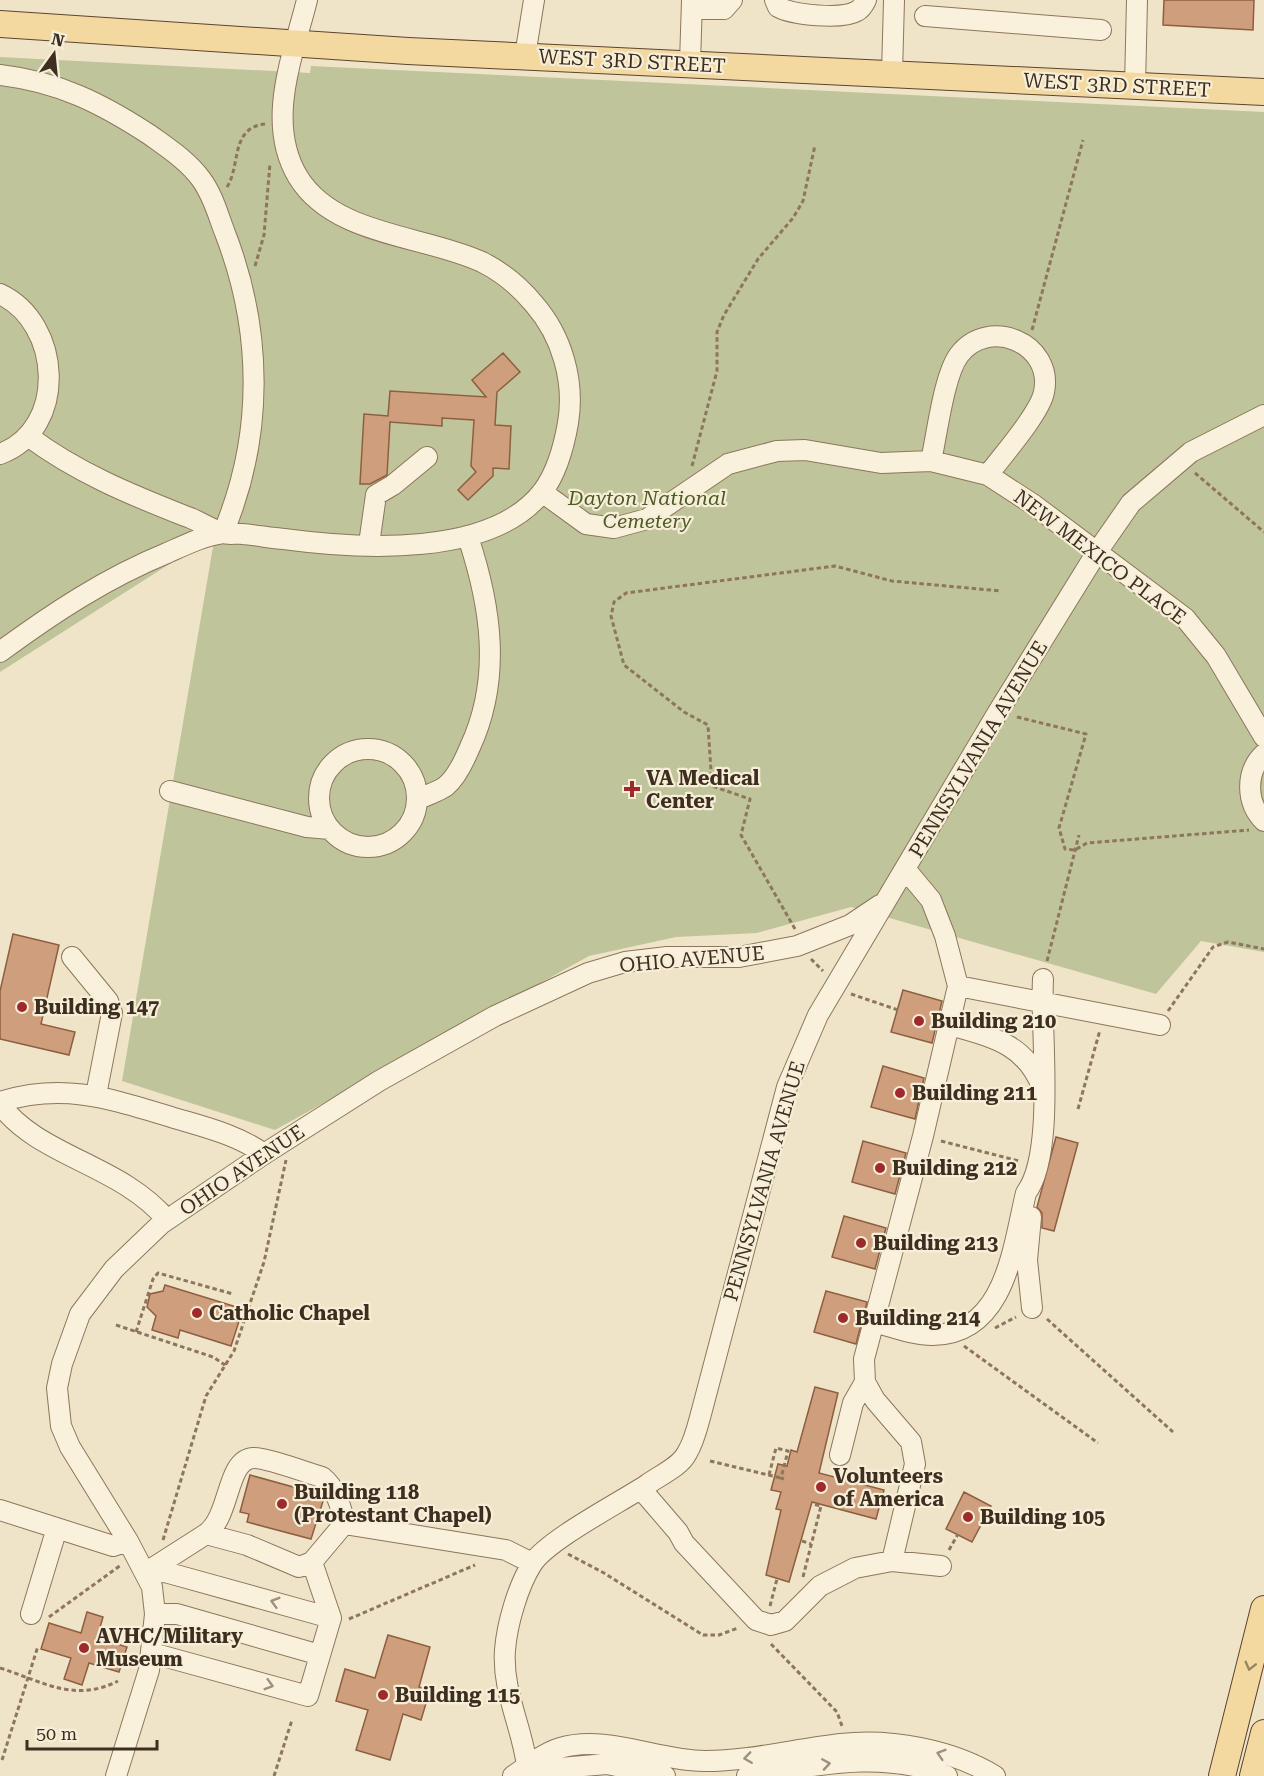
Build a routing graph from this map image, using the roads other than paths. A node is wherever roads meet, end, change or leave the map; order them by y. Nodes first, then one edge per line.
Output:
1 (307, 0) edge
2 (534, 0) edge
3 (732, 0) edge
4 (775, 0) edge
5 (866, 0) edge
6 (894, 0) edge
7 (1137, 0) edge
8 (692, 4) edge
9 (925, 16) dead end
10 (0, 24) edge
11 (1101, 30) dead end
12 (294, 44) junction
13 (525, 56) junction
14 (690, 63) junction
15 (892, 74) junction
16 (0, 75) edge
17 (1135, 86) junction
18 (1264, 92) edge
19 (0, 294) edge
20 (1264, 415) edge
21 (28, 436) junction
22 (0, 454) edge
23 (427, 457) dead end
24 (931, 460) junction
25 (988, 475) junction
26 (542, 492) junction
27 (224, 533) junction
28 (468, 537) junction
29 (369, 544) junction
30 (1096, 552) junction
31 (0, 652) edge
32 (1264, 737) edge
33 (1264, 754) edge
34 (170, 791) dead end
35 (417, 800) junction
36 (1260, 825) edge
37 (330, 829) junction
38 (906, 870) junction
39 (889, 898) junction
40 (72, 957) dead end
41 (1043, 979) road end
42 (958, 986) junction
43 (1042, 1002) junction
44 (950, 1025) junction
45 (1160, 1025) road end
46 (1043, 1089) junction
47 (96, 1095) junction
48 (0, 1103) edge
49 (264, 1154) junction
50 (1035, 1174) junction
51 (167, 1220) junction
52 (1032, 1308) road end
53 (874, 1322) junction
54 (865, 1382) junction
55 (840, 1455) dead end
56 (641, 1489) junction
57 (0, 1510) edge
58 (344, 1524) junction
59 (57, 1528) junction
60 (206, 1533) junction
61 (128, 1541) junction
62 (944, 1559) road end
63 (892, 1561) junction
64 (312, 1562) junction
65 (532, 1563) junction
66 (145, 1573) junction
67 (1264, 1609) edge
68 (155, 1614) junction
69 (38, 1617) road end
70 (339, 1621) junction
71 (152, 1653) junction
72 (320, 1655) junction
73 (1264, 1733) edge
74 (868, 1760) edge
75 (520, 1771) edge
76 (116, 1776) edge
77 (665, 1776) edge
78 (747, 1776) edge
79 (947, 1776) edge
80 (995, 1776) edge
81 (1222, 1776) edge
82 (1253, 1776) edge

1 - 12 street
2 - 13 street
3 - 8 street
4 - 5 street
6 - 15 street
7 - 17 street
8 - 14 street
9 - 11 street
10 - 12 main road, WEST 3RD STREET
12 - 13 main road, WEST 3RD STREET
12 - 26 street
13 - 14 main road, WEST 3RD STREET
14 - 15 main road, WEST 3RD STREET
15 - 17 main road, WEST 3RD STREET
16 - 27 street
17 - 18 main road, WEST 3RD STREET
19 - 21 street
20 - 30 street, PENNSYLVANIA AVENUE
21 - 22 street
21 - 27 street
23 - 29 street
24 - 25 street, NEW MEXICO PLACE
24 - 25 street
24 - 26 street, NEW MEXICO PLACE
25 - 30 street, NEW MEXICO PLACE
26 - 28 street
27 - 29 street
27 - 31 street
28 - 29 street
28 - 35 street
30 - 32 street, NEW MEXICO PLACE
30 - 38 street, PENNSYLVANIA AVENUE
33 - 36 street
34 - 37 street
35 - 37 street
35 - 37 street
38 - 39 street, PENNSYLVANIA AVENUE
38 - 42 street
39 - 49 street, OHIO AVENUE
39 - 56 street, PENNSYLVANIA AVENUE
40 - 47 street
41 - 43 street
42 - 43 street
42 - 44 street
43 - 45 street
43 - 46 street
44 - 46 street
44 - 53 street
46 - 50 street
47 - 48 street
47 - 49 street
48 - 51 street
49 - 51 street, OHIO AVENUE
50 - 52 street
50 - 53 street
51 - 61 street, OHIO AVENUE
53 - 54 street
54 - 55 street
54 - 63 street
56 - 63 street
56 - 65 street, PENNSYLVANIA AVENUE
57 - 59 street
58 - 60 street
58 - 64 street
58 - 65 street
59 - 61 street
59 - 69 street
60 - 64 street
60 - 66 street
61 - 66 street, OHIO AVENUE
62 - 63 street
64 - 70 street
65 - 75 street, PENNSYLVANIA AVENUE
66 - 68 street, OHIO AVENUE
70 -> 66 street
67 -> 81 main road
68 - 71 street, OHIO AVENUE
68 - 72 street
70 - 72 street
71 -> 72 street
71 - 76 street, OHIO AVENUE
73 - 82 main road
74 -> 75 street
78 -> 74 street
74 - 79 street
80 -> 74 street
75 - 77 street

